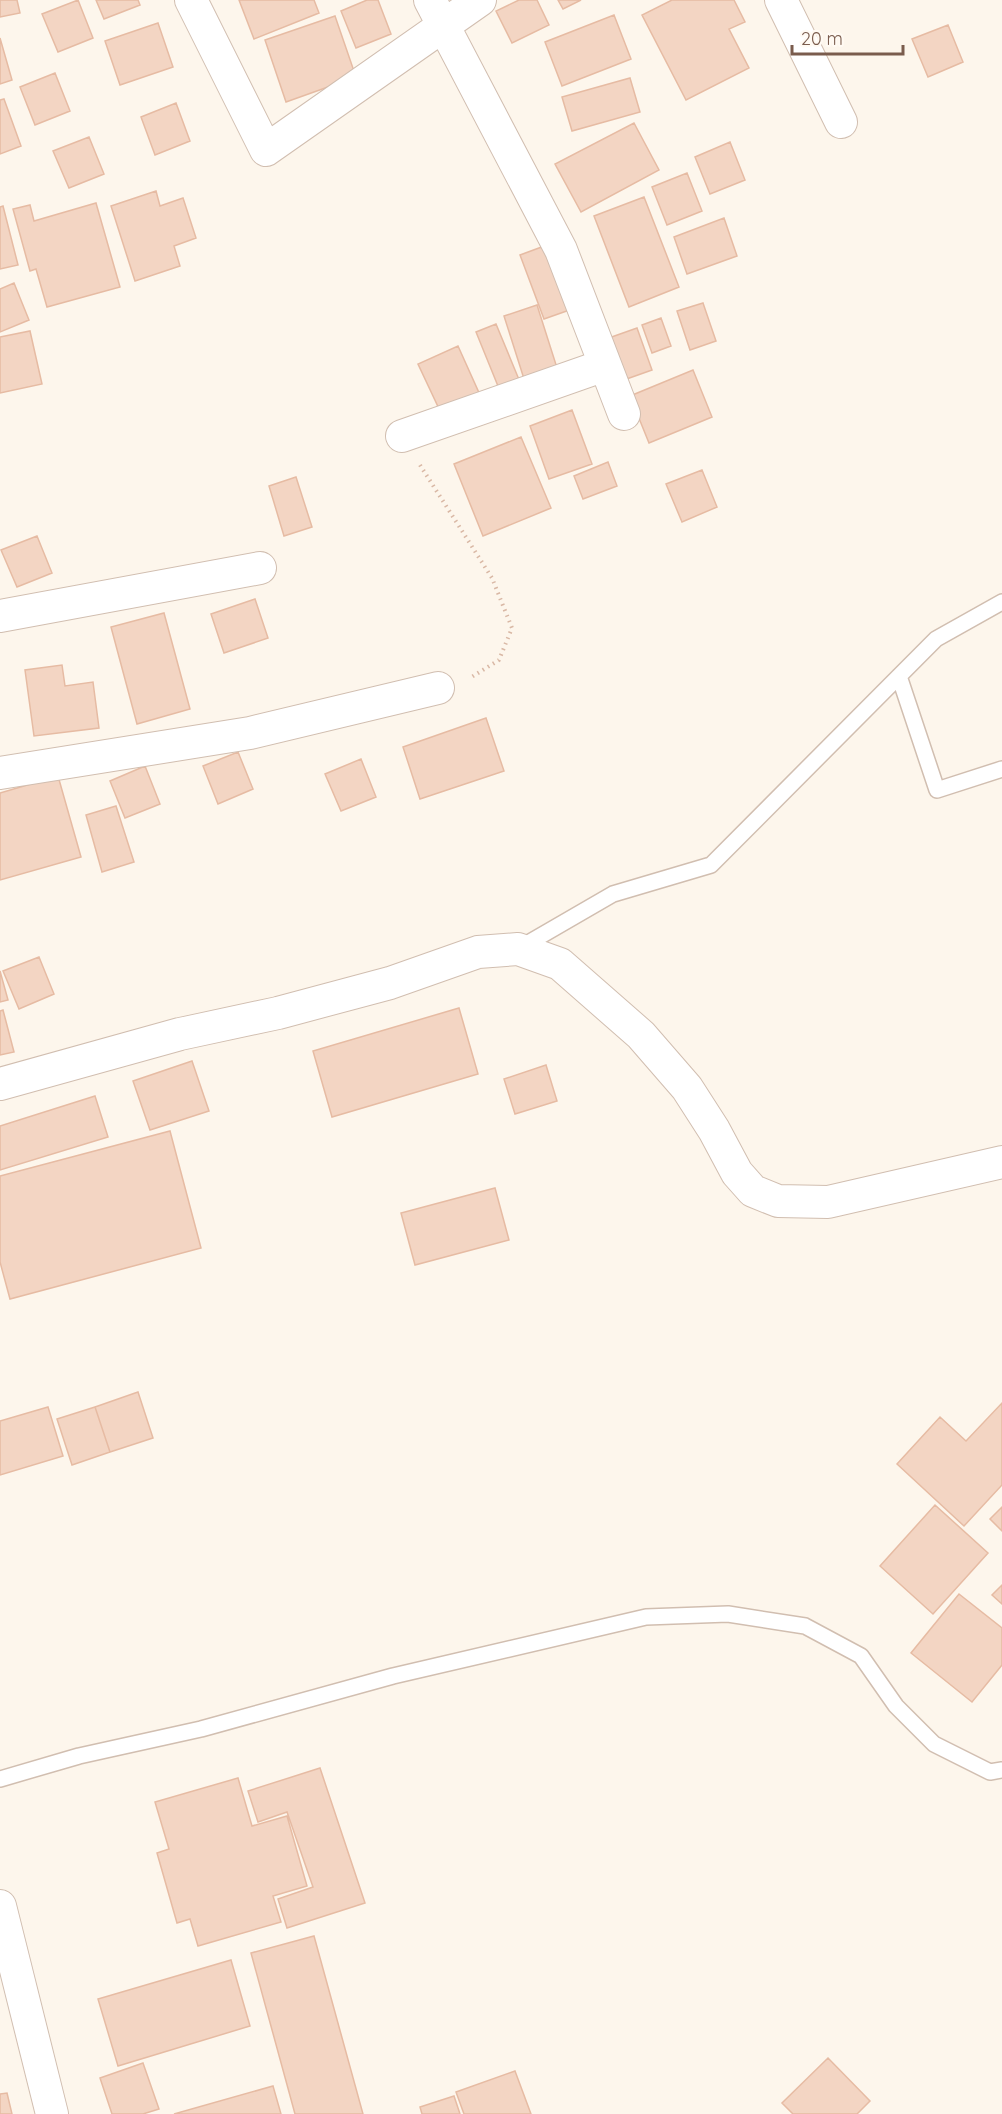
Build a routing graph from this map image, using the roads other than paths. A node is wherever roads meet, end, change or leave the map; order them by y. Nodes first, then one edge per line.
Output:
1 (191, 0) edge
2 (480, 0) edge
3 (781, 0) edge
4 (436, 13) edge
5 (841, 122) dead end
6 (605, 365) junction
7 (624, 414) dead end
8 (402, 436) road end
9 (260, 568) dead end
10 (1002, 602) edge
11 (0, 616) edge
12 (899, 676) junction
13 (438, 688) road end
14 (1002, 769) edge
15 (0, 773) edge
16 (518, 949) junction
17 (0, 1084) edge
18 (1002, 1162) edge
19 (1002, 1770) edge
20 (0, 1779) edge
21 (0, 1906) edge
22 (52, 2114) edge

1 - 4 street
2 - 4 street
3 - 5 street
4 - 6 street
6 - 7 street
6 - 8 street
9 - 11 street
10 - 12 lane
12 - 14 lane
12 - 16 lane
13 - 15 street
16 - 17 street
16 - 18 street
19 - 20 lane
21 - 22 street

